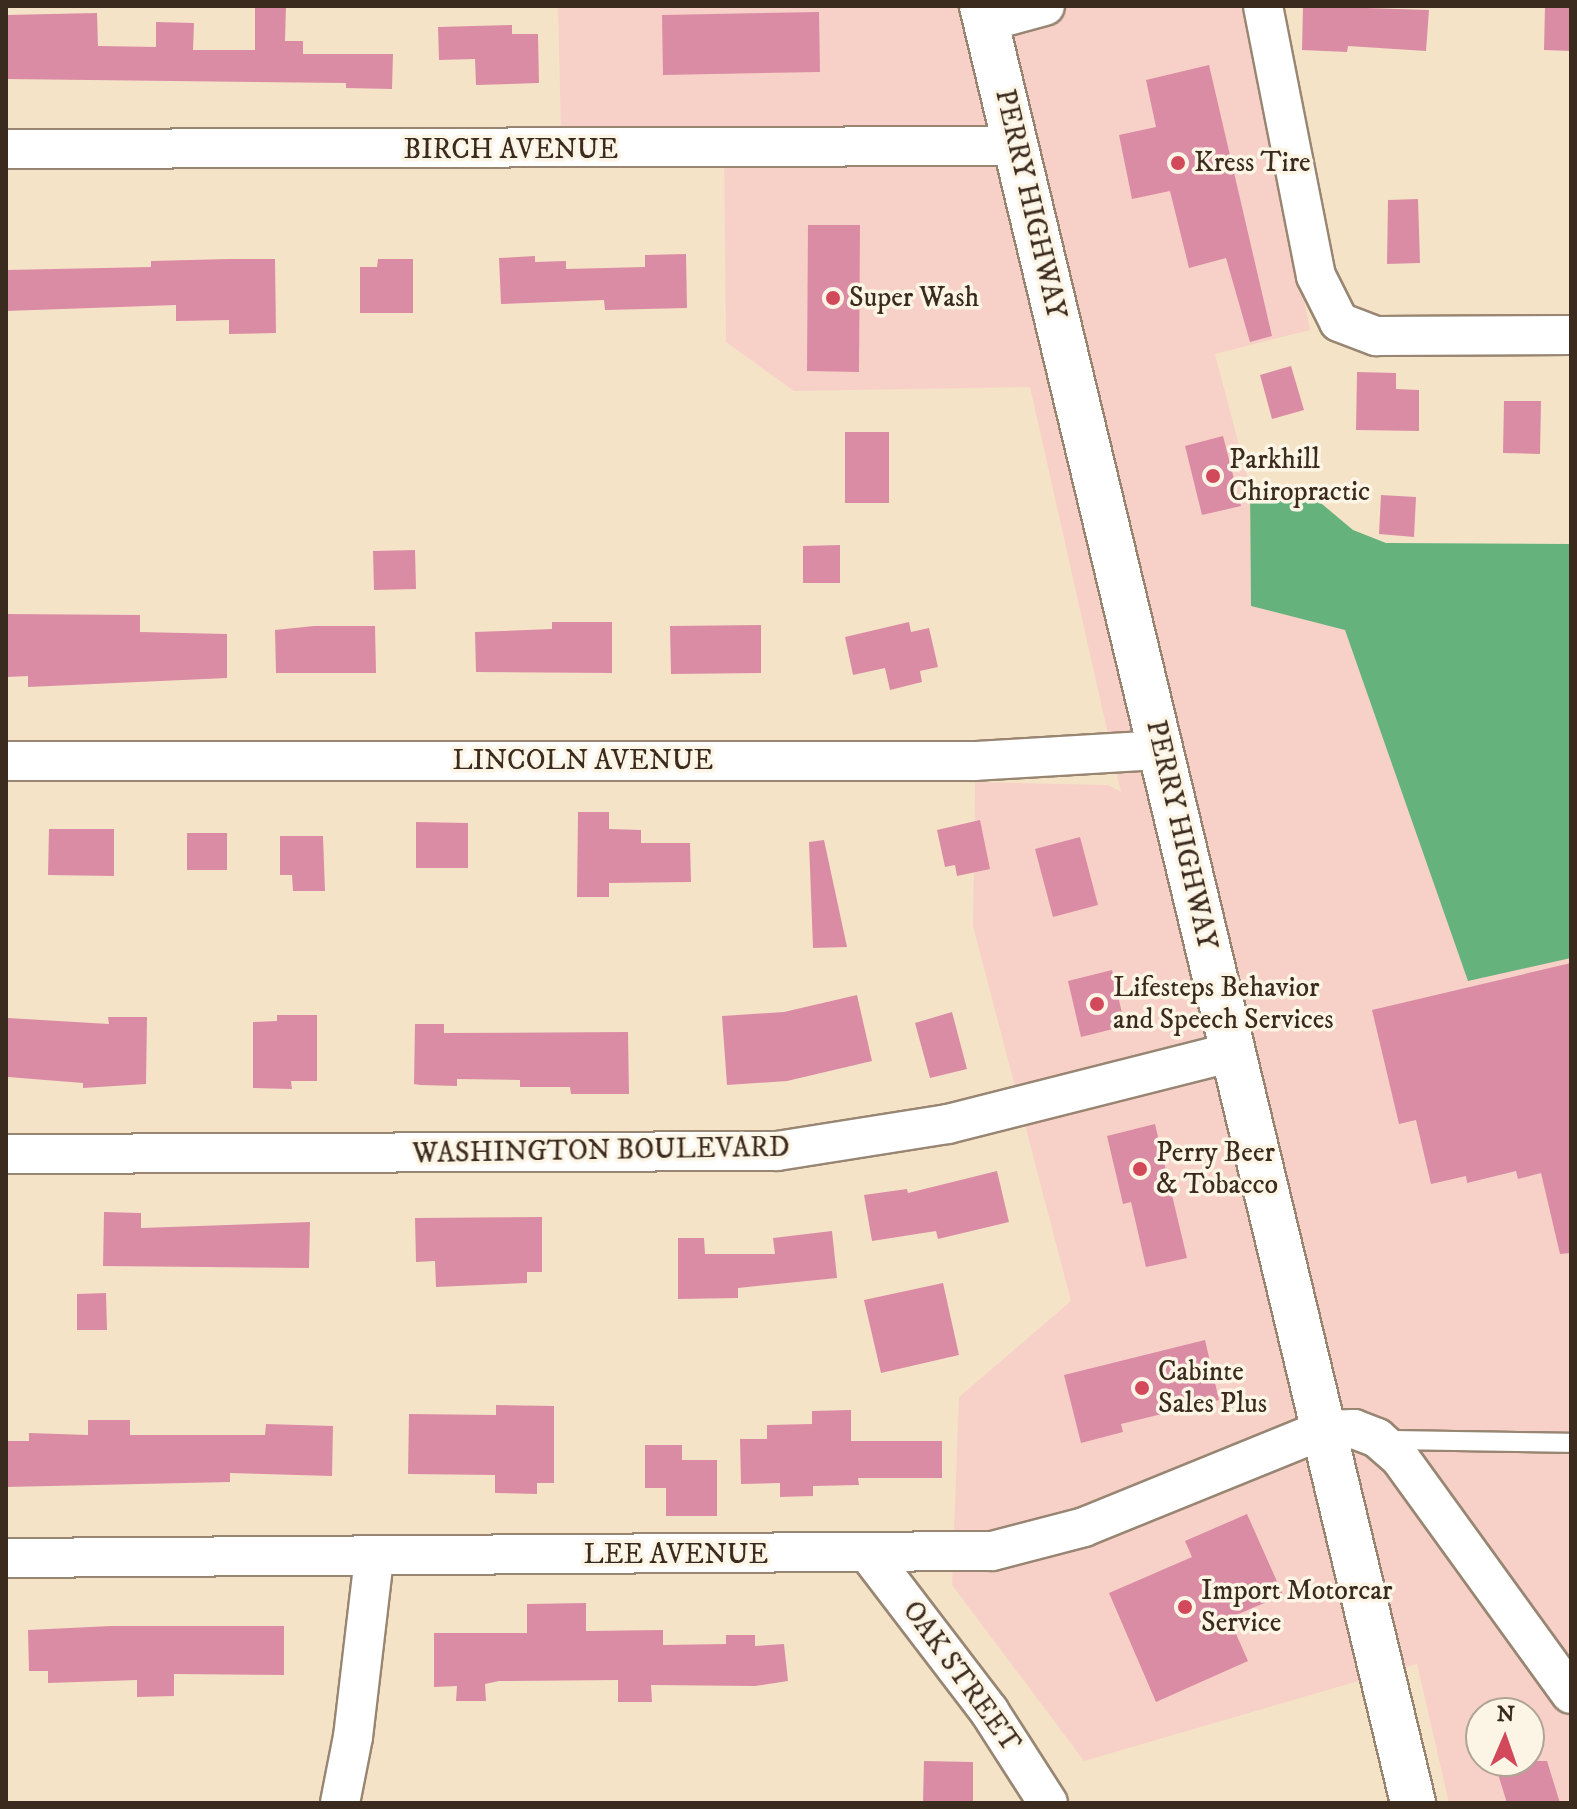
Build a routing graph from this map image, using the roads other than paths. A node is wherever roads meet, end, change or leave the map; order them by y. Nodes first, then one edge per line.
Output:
1 (1045, 6) edge
2 (1263, 6) edge
3 (984, 14) edge
4 (1016, 146) junction
5 (6, 149) edge
6 (1571, 335) edge
7 (1160, 750) junction
8 (6, 761) edge
9 (1233, 1052) junction
10 (6, 1154) edge
11 (1323, 1430) junction
12 (1380, 1440) junction
13 (1571, 1443) edge
14 (869, 1554) junction
15 (374, 1557) junction
16 (6, 1558) edge
17 (1571, 1694) edge
18 (340, 1803) edge
19 (1048, 1803) edge
20 (1413, 1803) edge

1 - 3 street
2 - 6 street
3 - 4 main road, PERRY HIGHWAY
4 - 5 street, BIRCH AVENUE
4 - 7 main road, PERRY HIGHWAY
7 - 8 street, LINCOLN AVENUE
7 - 9 main road, PERRY HIGHWAY
9 - 10 street, WASHINGTON BOULEVARD
9 - 11 main road, PERRY HIGHWAY
11 - 12 street
11 - 14 street, LEE AVENUE
11 - 20 main road, PERRY HIGHWAY
12 - 13 lane
12 - 17 street
14 - 15 street, LEE AVENUE
14 - 19 street, OAK STREET
15 - 16 street, LEE AVENUE
15 - 18 street

